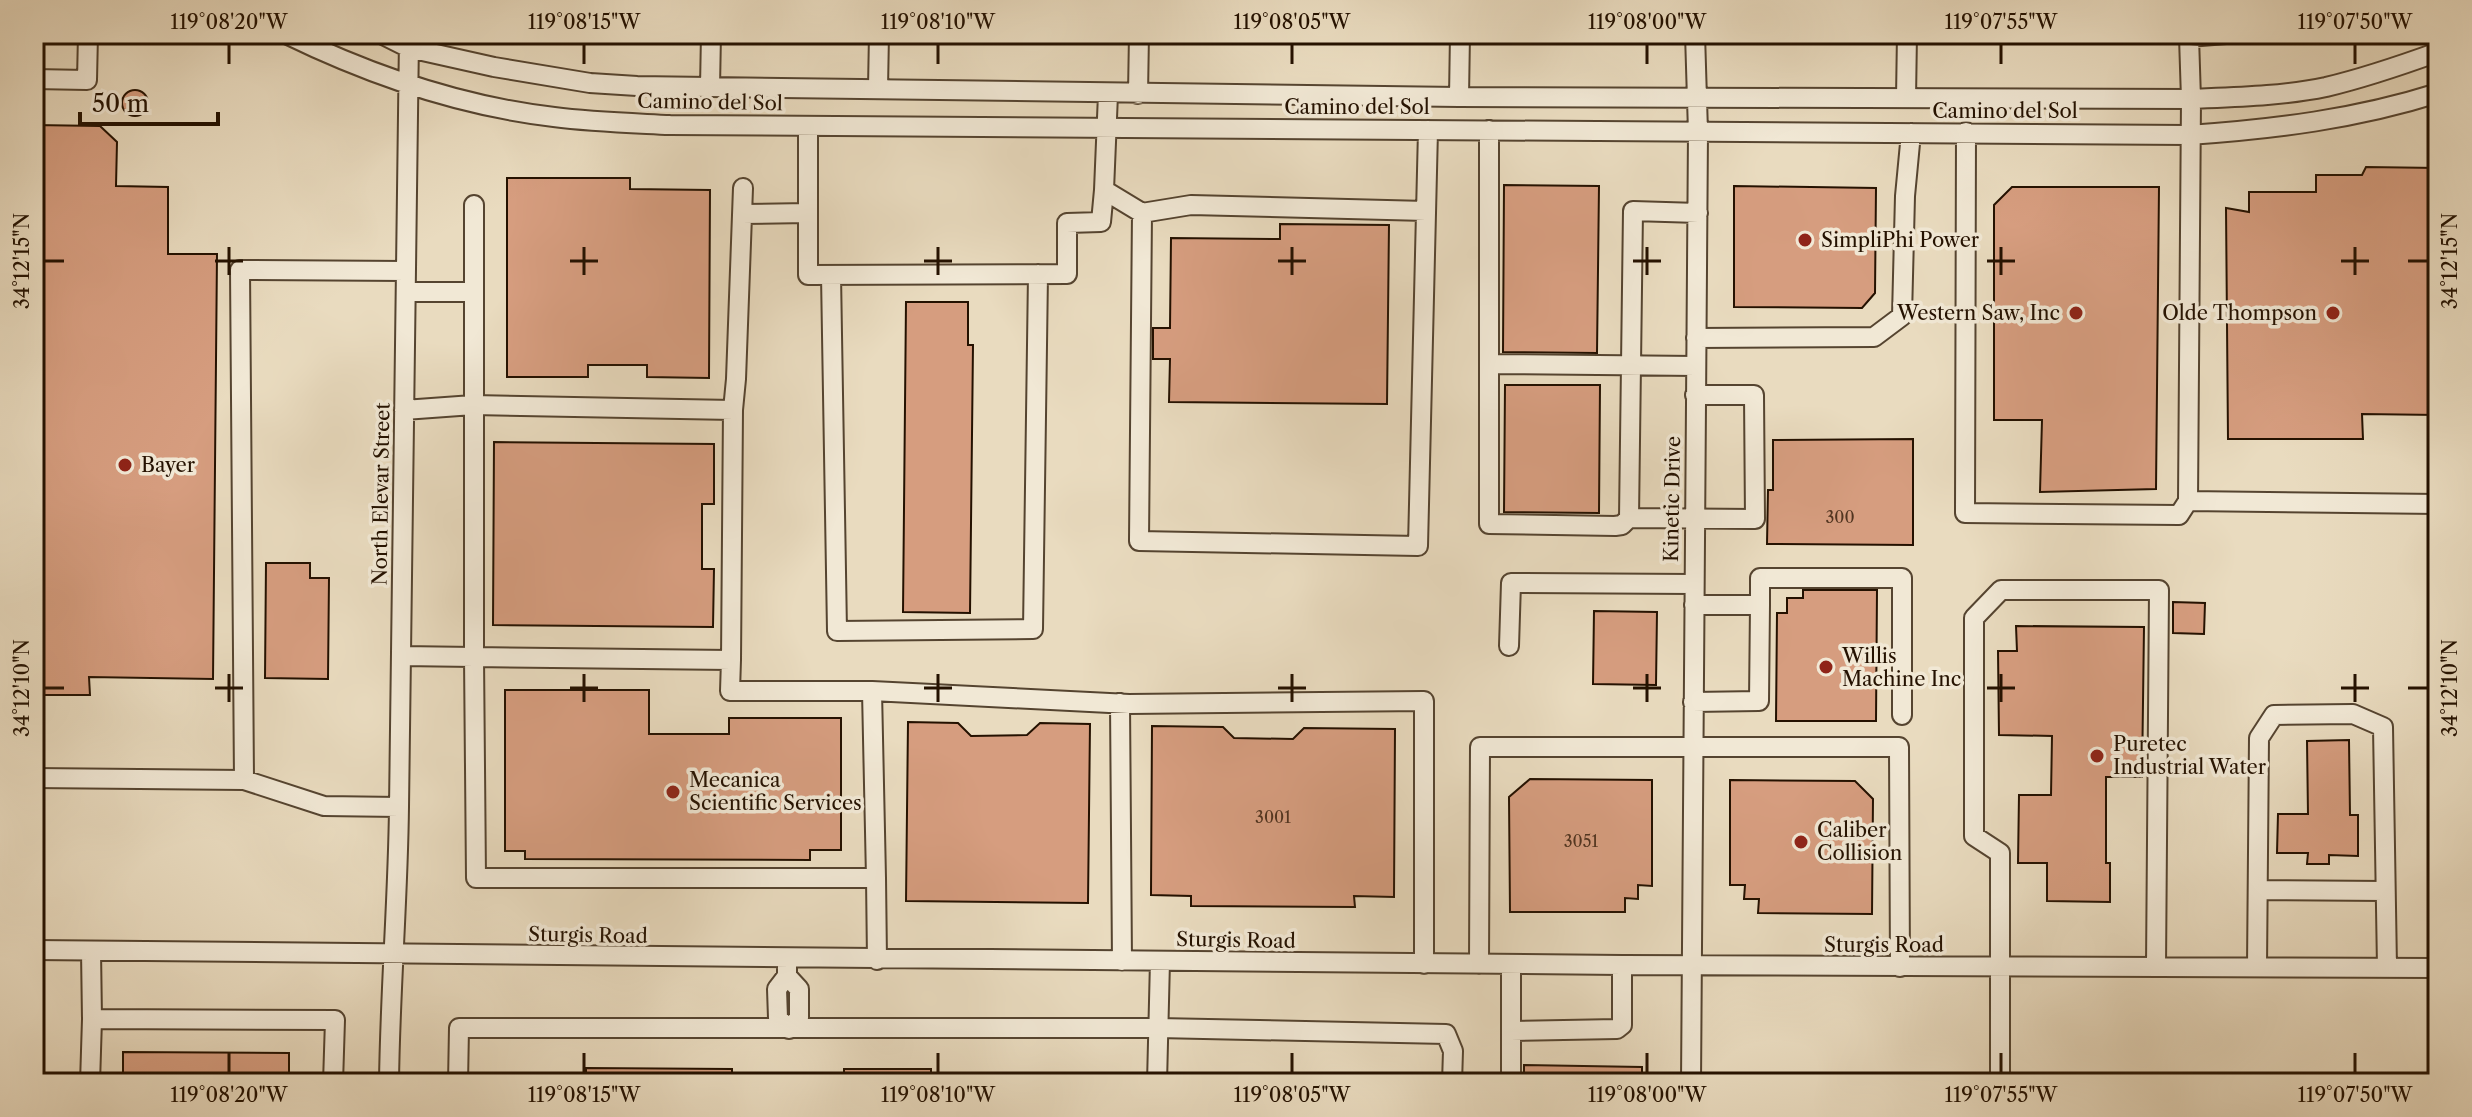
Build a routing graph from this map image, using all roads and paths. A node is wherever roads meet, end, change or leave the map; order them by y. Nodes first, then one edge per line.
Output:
1 (88, 34) edge
2 (286, 34) edge
3 (381, 34) edge
4 (711, 34) edge
5 (879, 34) edge
6 (1139, 34) edge
7 (1460, 34) edge
8 (1695, 34) edge
9 (1907, 34) edge
10 (2226, 34) edge
11 (2188, 36) edge
12 (409, 41) edge
13 (2438, 52) edge
14 (34, 79) edge
15 (408, 85) junction
16 (710, 87) junction
17 (878, 88) junction
18 (2438, 93) edge
19 (1108, 94) junction
20 (1138, 94) junction
21 (1459, 97) junction
22 (1698, 98) junction
23 (1906, 98) junction
24 (2191, 99) junction
25 (808, 126) junction
26 (1108, 128) junction
27 (1428, 130) junction
28 (1489, 130) junction
29 (1698, 132) junction
30 (1966, 132) junction
31 (1911, 133) junction
32 (2189, 135) junction
33 (743, 188) dead end
34 (1104, 190) junction
35 (474, 205) dead end
36 (1426, 211) junction
37 (808, 213) junction
38 (1142, 213) junction
39 (1698, 213) junction
40 (742, 214) junction
41 (406, 271) junction
42 (1038, 274) junction
43 (831, 275) junction
44 (406, 292) junction
45 (474, 292) junction
46 (1696, 338) junction
47 (1489, 364) junction
48 (1631, 365) junction
49 (1696, 366) junction
50 (1695, 395) junction
51 (473, 405) junction
52 (404, 410) junction
53 (733, 410) junction
54 (2188, 501) junction
55 (2438, 504) edge
56 (1629, 518) junction
57 (1694, 518) junction
58 (1693, 584) junction
59 (1694, 605) junction
60 (1760, 605) junction
61 (1509, 646) dead end
62 (402, 656) junction
63 (474, 657) junction
64 (731, 660) junction
65 (872, 691) junction
66 (1693, 702) junction
67 (1120, 703) junction
68 (1902, 715) dead end
69 (1693, 746) junction
70 (34, 778) edge
71 (244, 780) junction
72 (399, 807) junction
73 (876, 878) junction
74 (2258, 890) junction
75 (2385, 891) junction
76 (34, 950) edge
77 (91, 951) junction
78 (394, 955) junction
79 (877, 960) junction
80 (1122, 961) junction
81 (1160, 961) junction
82 (1424, 964) junction
83 (1479, 964) junction
84 (1511, 964) junction
85 (1622, 965) junction
86 (1691, 965) junction
87 (1900, 967) junction
88 (2002, 967) junction
89 (2156, 967) junction
90 (2257, 967) junction
91 (2387, 967) junction
92 (787, 968) junction
93 (2438, 968) edge
94 (92, 1019) junction
95 (1158, 1028) junction
96 (789, 1029) junction
97 (1511, 1031) junction
98 (90, 1083) edge
99 (333, 1083) edge
100 (389, 1083) edge
101 (458, 1083) edge
102 (1157, 1083) edge
103 (1452, 1083) edge
104 (1511, 1083) edge
105 (1691, 1083) edge
106 (2000, 1083) edge

1 - 14 street
2 - 15 street, Camino del Sol
3 - 12 street, Camino del Sol
4 - 16 street
5 - 17 street
6 - 20 street
7 - 21 street
8 - 22 street, Kinetic Drive
9 - 23 street
10 - 11 street
11 - 24 street
12 - 15 street, North Elevar Street
12 - 16 street, Camino del Sol
13 - 24 street, Camino del Sol
15 - 25 street, Camino del Sol
15 - 41 street, North Elevar Street
16 - 17 street, Camino del Sol
17 - 19 street, Camino del Sol
18 - 32 street, Camino del Sol
19 - 20 street, Camino del Sol
19 - 26 street
20 - 21 street, Camino del Sol
21 - 22 street, Camino del Sol
22 - 23 street, Camino del Sol
22 - 29 street, Kinetic Drive
23 - 24 street, Camino del Sol
24 - 32 street
25 - 26 street, Camino del Sol
25 - 37 street
26 - 27 street, Camino del Sol
26 - 34 street
27 - 28 street, Camino del Sol
27 - 36 street
28 - 29 street, Camino del Sol
28 - 47 street
29 - 31 street, Camino del Sol
29 - 39 street, Kinetic Drive
30 - 31 street, Camino del Sol
30 - 32 street, Camino del Sol
30 - 54 street
31 - 46 street
32 - 54 street
33 - 40 street
34 - 38 street
34 - 42 street
35 - 45 street
36 - 38 street
36 - 38 street
37 - 40 street
37 - 43 street
39 - 46 street, Kinetic Drive
39 - 48 street
40 - 53 street
41 - 44 street, North Elevar Street
41 - 71 street
42 - 43 street
42 - 43 street
44 - 45 street
44 - 52 street, North Elevar Street
45 - 51 street
46 - 49 street, Kinetic Drive
47 - 48 street
47 - 56 street
48 - 49 street
48 - 56 street
49 - 50 street, Kinetic Drive
50 - 57 street, Kinetic Drive
50 - 57 street
51 - 52 street
51 - 53 street
51 - 63 street
52 - 62 street, North Elevar Street
53 - 64 street
54 - 55 street
56 - 57 street
57 - 58 street, Kinetic Drive
58 - 59 street, Kinetic Drive
58 - 61 street
59 - 60 street
59 - 66 street, Kinetic Drive
60 - 66 street
60 - 68 street
62 - 63 street
62 - 72 street, North Elevar Street
63 - 64 street
63 - 73 street
64 - 65 street
65 - 67 street
65 - 73 street
66 - 69 street, Kinetic Drive
67 - 80 street
67 - 82 street
69 - 83 street
69 - 86 street, Kinetic Drive
69 - 87 street
70 - 71 street
71 - 72 street
72 - 78 street, North Elevar Street
73 - 79 street
74 - 75 street
74 - 75 street
74 - 90 street
75 - 91 street
76 - 77 street, Sturgis Road
77 - 78 street, Sturgis Road
77 - 94 street
78 - 92 street, Sturgis Road
78 - 100 street, North Elevar Street
79 - 80 street, Sturgis Road
79 - 92 street, Sturgis Road
80 - 81 street, Sturgis Road
81 - 82 street, Sturgis Road
81 - 95 street
82 - 83 street, Sturgis Road
83 - 84 street, Sturgis Road
84 - 85 street, Sturgis Road
84 - 97 street
85 - 86 street, Sturgis Road
85 - 97 street
86 - 87 street, Sturgis Road
86 - 105 street, Kinetic Drive
87 - 88 street, Sturgis Road
88 - 89 street, Sturgis Road
88 - 89 street
88 - 106 street
89 - 90 street, Sturgis Road
90 - 91 street, Sturgis Road
91 - 93 street, Sturgis Road
92 - 96 street
94 - 98 street
94 - 99 street
95 - 96 street
95 - 102 street
95 - 103 street
96 - 101 street
97 - 104 street

